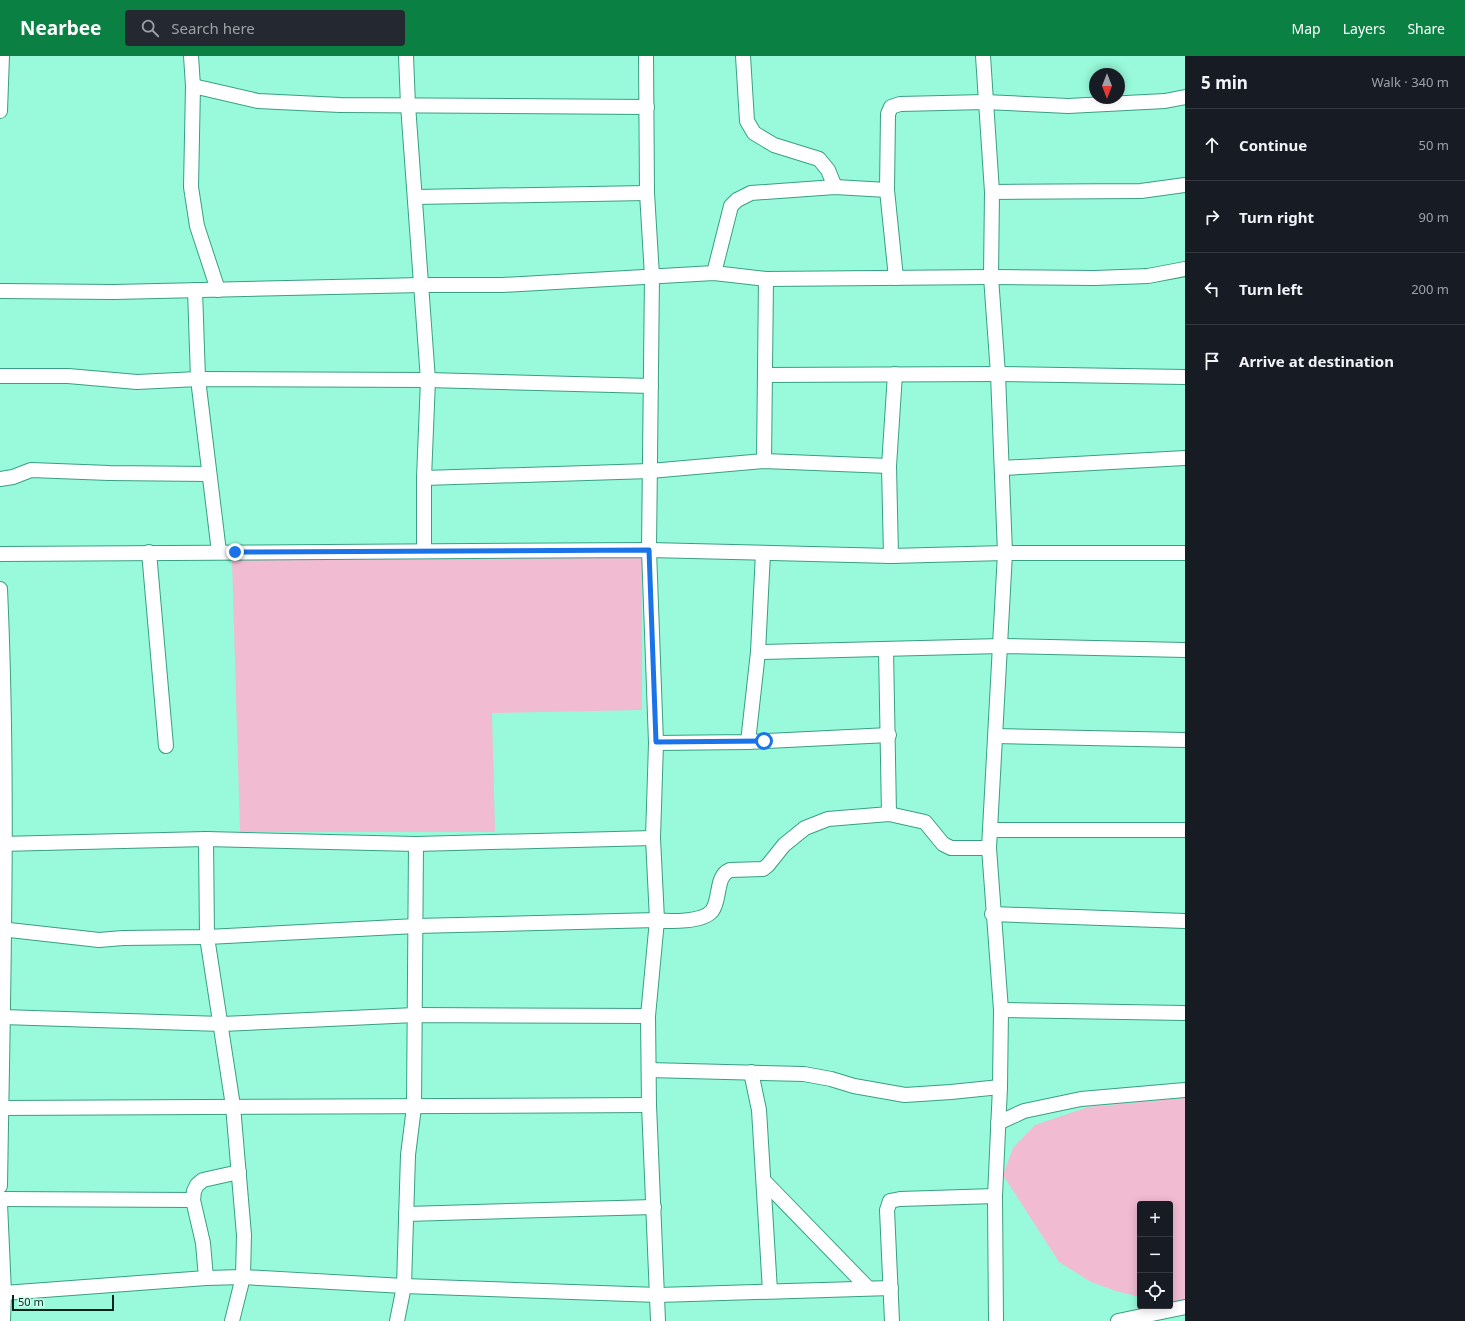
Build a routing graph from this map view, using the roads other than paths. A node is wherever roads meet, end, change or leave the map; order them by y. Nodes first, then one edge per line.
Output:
1 (2, 56) edge
2 (191, 56) edge
3 (406, 56) edge
4 (646, 56) edge
5 (743, 56) edge
6 (983, 56) edge
7 (192, 86) junction
8 (1185, 97) edge
9 (986, 102) junction
10 (408, 105) junction
11 (646, 107) junction
12 (0, 111) edge
13 (1185, 185) edge
14 (835, 187) junction
15 (888, 190) junction
16 (992, 192) junction
17 (647, 193) junction
18 (415, 197) junction
19 (1185, 269) edge
20 (714, 273) junction
21 (652, 276) junction
22 (991, 277) junction
23 (896, 278) junction
24 (766, 279) junction
25 (422, 284) junction
26 (195, 290) junction
27 (218, 290) junction
28 (0, 292) edge
29 (895, 374) junction
30 (998, 374) junction
31 (765, 375) junction
32 (0, 376) edge
33 (1185, 377) edge
34 (198, 379) junction
35 (428, 380) junction
36 (651, 386) junction
37 (1185, 458) edge
38 (764, 461) junction
39 (889, 466) junction
40 (1002, 468) junction
41 (650, 472) junction
42 (208, 474) junction
43 (424, 478) junction
44 (0, 479) edge
45 (649, 550) junction
46 (424, 551) junction
47 (149, 552) junction
48 (219, 552) junction
49 (763, 553) junction
50 (1005, 553) junction
51 (1185, 553) edge
52 (0, 554) edge
53 (891, 556) junction
54 (0, 589) edge
55 (1001, 646) junction
56 (886, 649) junction
57 (1185, 650) edge
58 (1, 651) edge
59 (758, 652) junction
60 (889, 735) junction
61 (996, 736) junction
62 (1185, 740) edge
63 (656, 742) junction
64 (748, 742) junction
65 (166, 746) dead end
66 (890, 814) junction
67 (990, 830) junction
68 (1185, 830) edge
69 (206, 838) junction
70 (653, 838) junction
71 (2, 844) edge
72 (416, 844) junction
73 (989, 848) junction
74 (992, 914) junction
75 (657, 920) junction
76 (1185, 921) edge
77 (416, 926) junction
78 (2, 929) edge
79 (207, 937) junction
80 (1000, 1010) junction
81 (1185, 1013) edge
82 (415, 1015) junction
83 (648, 1016) junction
84 (2, 1017) junction
85 (222, 1024) junction
86 (648, 1070) junction
87 (750, 1072) junction
88 (1000, 1087) junction
89 (1185, 1090) edge
90 (649, 1105) junction
91 (233, 1106) junction
92 (414, 1107) junction
93 (1, 1108) edge
94 (998, 1124) junction
95 (239, 1172) junction
96 (764, 1181) junction
97 (0, 1186) edge
98 (995, 1196) junction
99 (0, 1198) edge
100 (192, 1200) junction
101 (0, 1203) edge
102 (654, 1207) junction
103 (406, 1214) junction
104 (243, 1277) junction
105 (206, 1278) junction
106 (404, 1286) junction
107 (868, 1288) junction
108 (891, 1288) junction
109 (770, 1291) junction
110 (4, 1293) junction
111 (658, 1295) junction
112 (1185, 1307) edge
113 (3, 1321) edge
114 (232, 1321) edge
115 (397, 1321) edge
116 (658, 1321) edge
117 (892, 1321) edge
118 (996, 1321) edge
119 (1118, 1321) edge

1 - 12 street
2 - 7 street
3 - 10 street
4 - 11 street
5 - 14 street
6 - 9 street
7 - 10 street
7 - 27 street
8 - 9 street
9 - 15 street
9 - 16 street
10 - 11 street
10 - 18 street
11 - 17 street
13 - 16 street
14 - 15 street
14 - 20 street
15 - 23 street
16 - 22 street
17 - 18 street
17 - 21 street
18 - 25 street
19 - 22 street
20 - 21 street
20 - 24 street
21 - 25 street
21 - 36 street
22 - 23 street
22 - 30 street
23 - 24 street
24 - 31 street
25 - 27 street
25 - 35 street
26 - 27 street
26 - 28 street
26 - 34 street
29 - 30 street
29 - 31 street
29 - 39 street
30 - 33 street
30 - 40 street
31 - 38 street
32 - 34 street
34 - 35 street
34 - 42 street
35 - 36 street
35 - 43 street
36 - 41 street
37 - 40 street
38 - 39 street
38 - 41 street
39 - 53 street
40 - 50 street
41 - 43 street
41 - 45 street
42 - 44 street
42 - 48 street
43 - 46 street
45 - 46 street
45 - 49 street
45 - 63 street
46 - 48 street
47 - 48 street
47 - 52 street
47 - 65 street
49 - 53 street
49 - 59 street
50 - 51 street
50 - 53 street
50 - 55 street
54 - 58 street
55 - 56 street
55 - 57 street
55 - 61 street
56 - 59 street
56 - 60 street
58 - 71 street
59 - 64 street
60 - 64 street
60 - 66 street
61 - 62 street
61 - 67 street
63 - 64 street
63 - 70 street
66 - 73 street
66 - 75 street
67 - 68 street
67 - 73 street
69 - 71 street
69 - 72 street
69 - 79 street
70 - 72 street
70 - 75 street
71 - 78 street
72 - 77 street
73 - 74 street
74 - 76 street
74 - 80 street
75 - 77 street
75 - 83 street
77 - 79 street
77 - 82 street
78 - 79 street
78 - 84 street
79 - 85 street
80 - 81 street
80 - 88 street
82 - 83 street
82 - 85 street
82 - 92 street
83 - 86 street
84 - 85 street
84 - 93 street
85 - 91 street
86 - 87 street
86 - 90 street
87 - 88 street
87 - 96 street
88 - 94 street
89 - 94 street
90 - 92 street
90 - 102 street
91 - 92 street
91 - 93 street
91 - 95 street
92 - 103 street
93 - 97 street
94 - 98 street
95 - 100 street
95 - 104 street
96 - 107 street
96 - 109 street
98 - 108 street
98 - 118 street
99 - 100 street
100 - 105 street
101 - 110 street
102 - 103 street
102 - 111 street
103 - 106 street
104 - 105 street
104 - 106 street
104 - 114 street
105 - 110 street
106 - 111 street
106 - 115 street
107 - 108 street
107 - 109 street
108 - 117 street
109 - 111 street
110 - 113 street
111 - 116 street
112 - 119 street

